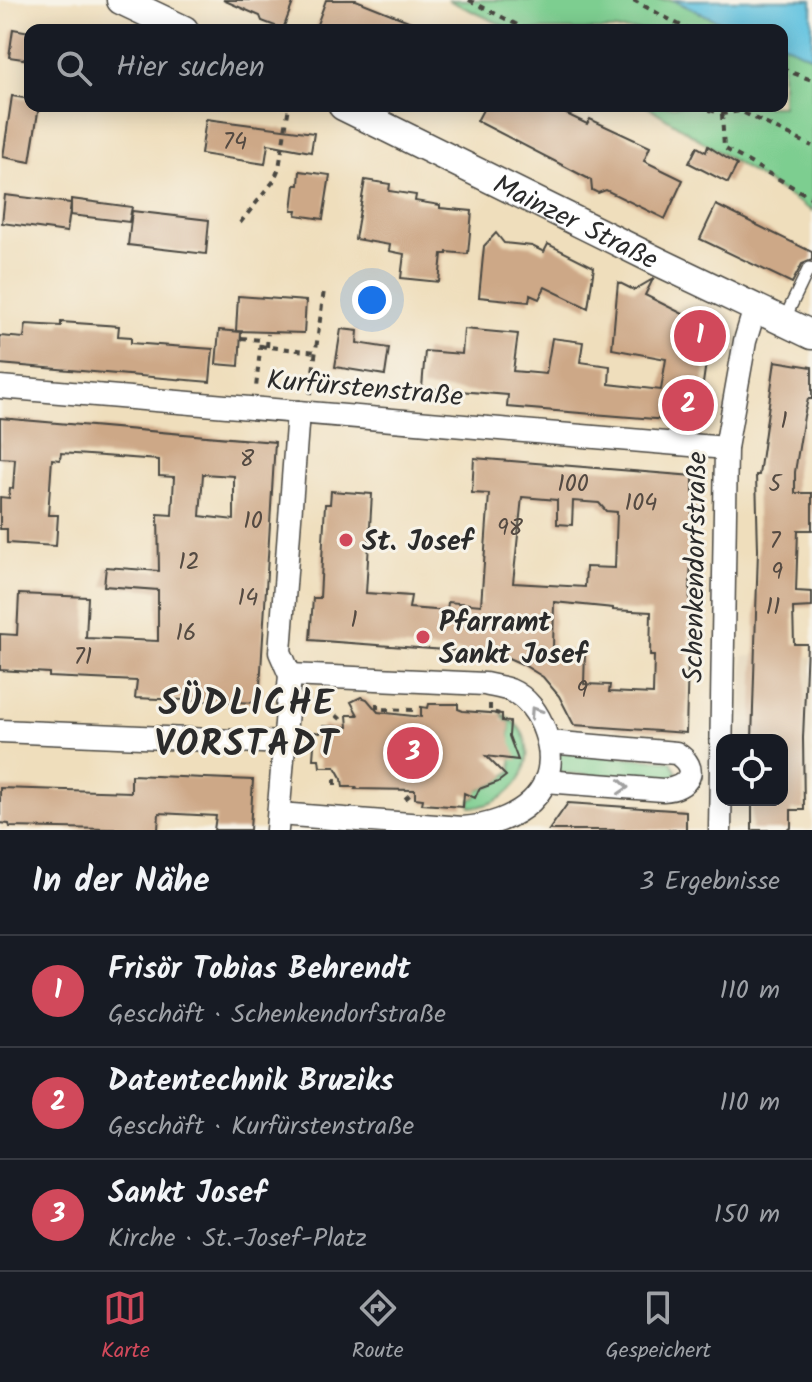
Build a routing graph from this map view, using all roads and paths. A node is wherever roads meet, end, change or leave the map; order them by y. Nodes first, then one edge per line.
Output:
1 (121, 0) edge
2 (469, 0) edge
3 (633, 0) edge
4 (171, 24) edge
5 (515, 24) edge
6 (678, 24) edge
7 (788, 71) edge
8 (812, 80) edge
9 (288, 112) edge
10 (355, 112) edge
11 (716, 112) edge
12 (728, 112) edge
13 (748, 112) edge
14 (722, 114) junction
15 (812, 146) edge
16 (812, 198) edge
17 (240, 223) dead end
18 (809, 268) dead end
19 (324, 290) dead end
20 (755, 308) junction
21 (784, 321) junction
22 (268, 334) dead end
23 (812, 335) edge
24 (241, 338) dead end
25 (260, 346) junction
26 (267, 347) junction
27 (316, 352) junction
28 (0, 387) edge
29 (256, 391) dead end
30 (311, 391) dead end
31 (298, 412) junction
32 (726, 448) junction
33 (290, 675) junction
34 (377, 703) dead end
35 (414, 709) dead end
36 (490, 711) dead end
37 (499, 714) dead end
38 (336, 715) dead end
39 (343, 721) dead end
40 (0, 731) edge
41 (549, 742) junction
42 (295, 744) junction
43 (315, 746) dead end
44 (339, 775) dead end
45 (545, 781) junction
46 (335, 785) dead end
47 (411, 794) dead end
48 (405, 799) dead end
49 (278, 822) edge
50 (720, 830) edge

1 - 4 street
2 - 5 path
3 - 6 path
7 - 8 path
9 - 17 path
10 - 20 street, Mainzer Straße
11 - 14 path
12 - 14 path
13 - 15 path
14 - 16 path
18 - 21 lane
19 - 27 path
20 - 21 street, Mainzer Straße
20 - 32 street, Schenkendorfstraße
21 - 23 street, Mainzer Straße
22 - 26 path
24 - 25 path
25 - 26 path
25 - 29 path
26 - 27 path
27 - 30 path
28 - 31 street, Kurfürstenstraße
31 - 32 street, Kurfürstenstraße
31 - 33 street
32 - 50 street, Schenkendorfstraße
41 -> 33 street
33 - 42 street
34 - 35 path
36 - 37 path
38 - 39 path
40 - 42 street
41 - 45 street
45 -> 41 street
42 - 43 path
42 - 49 street
44 - 46 path
45 - 49 street
47 - 48 path

